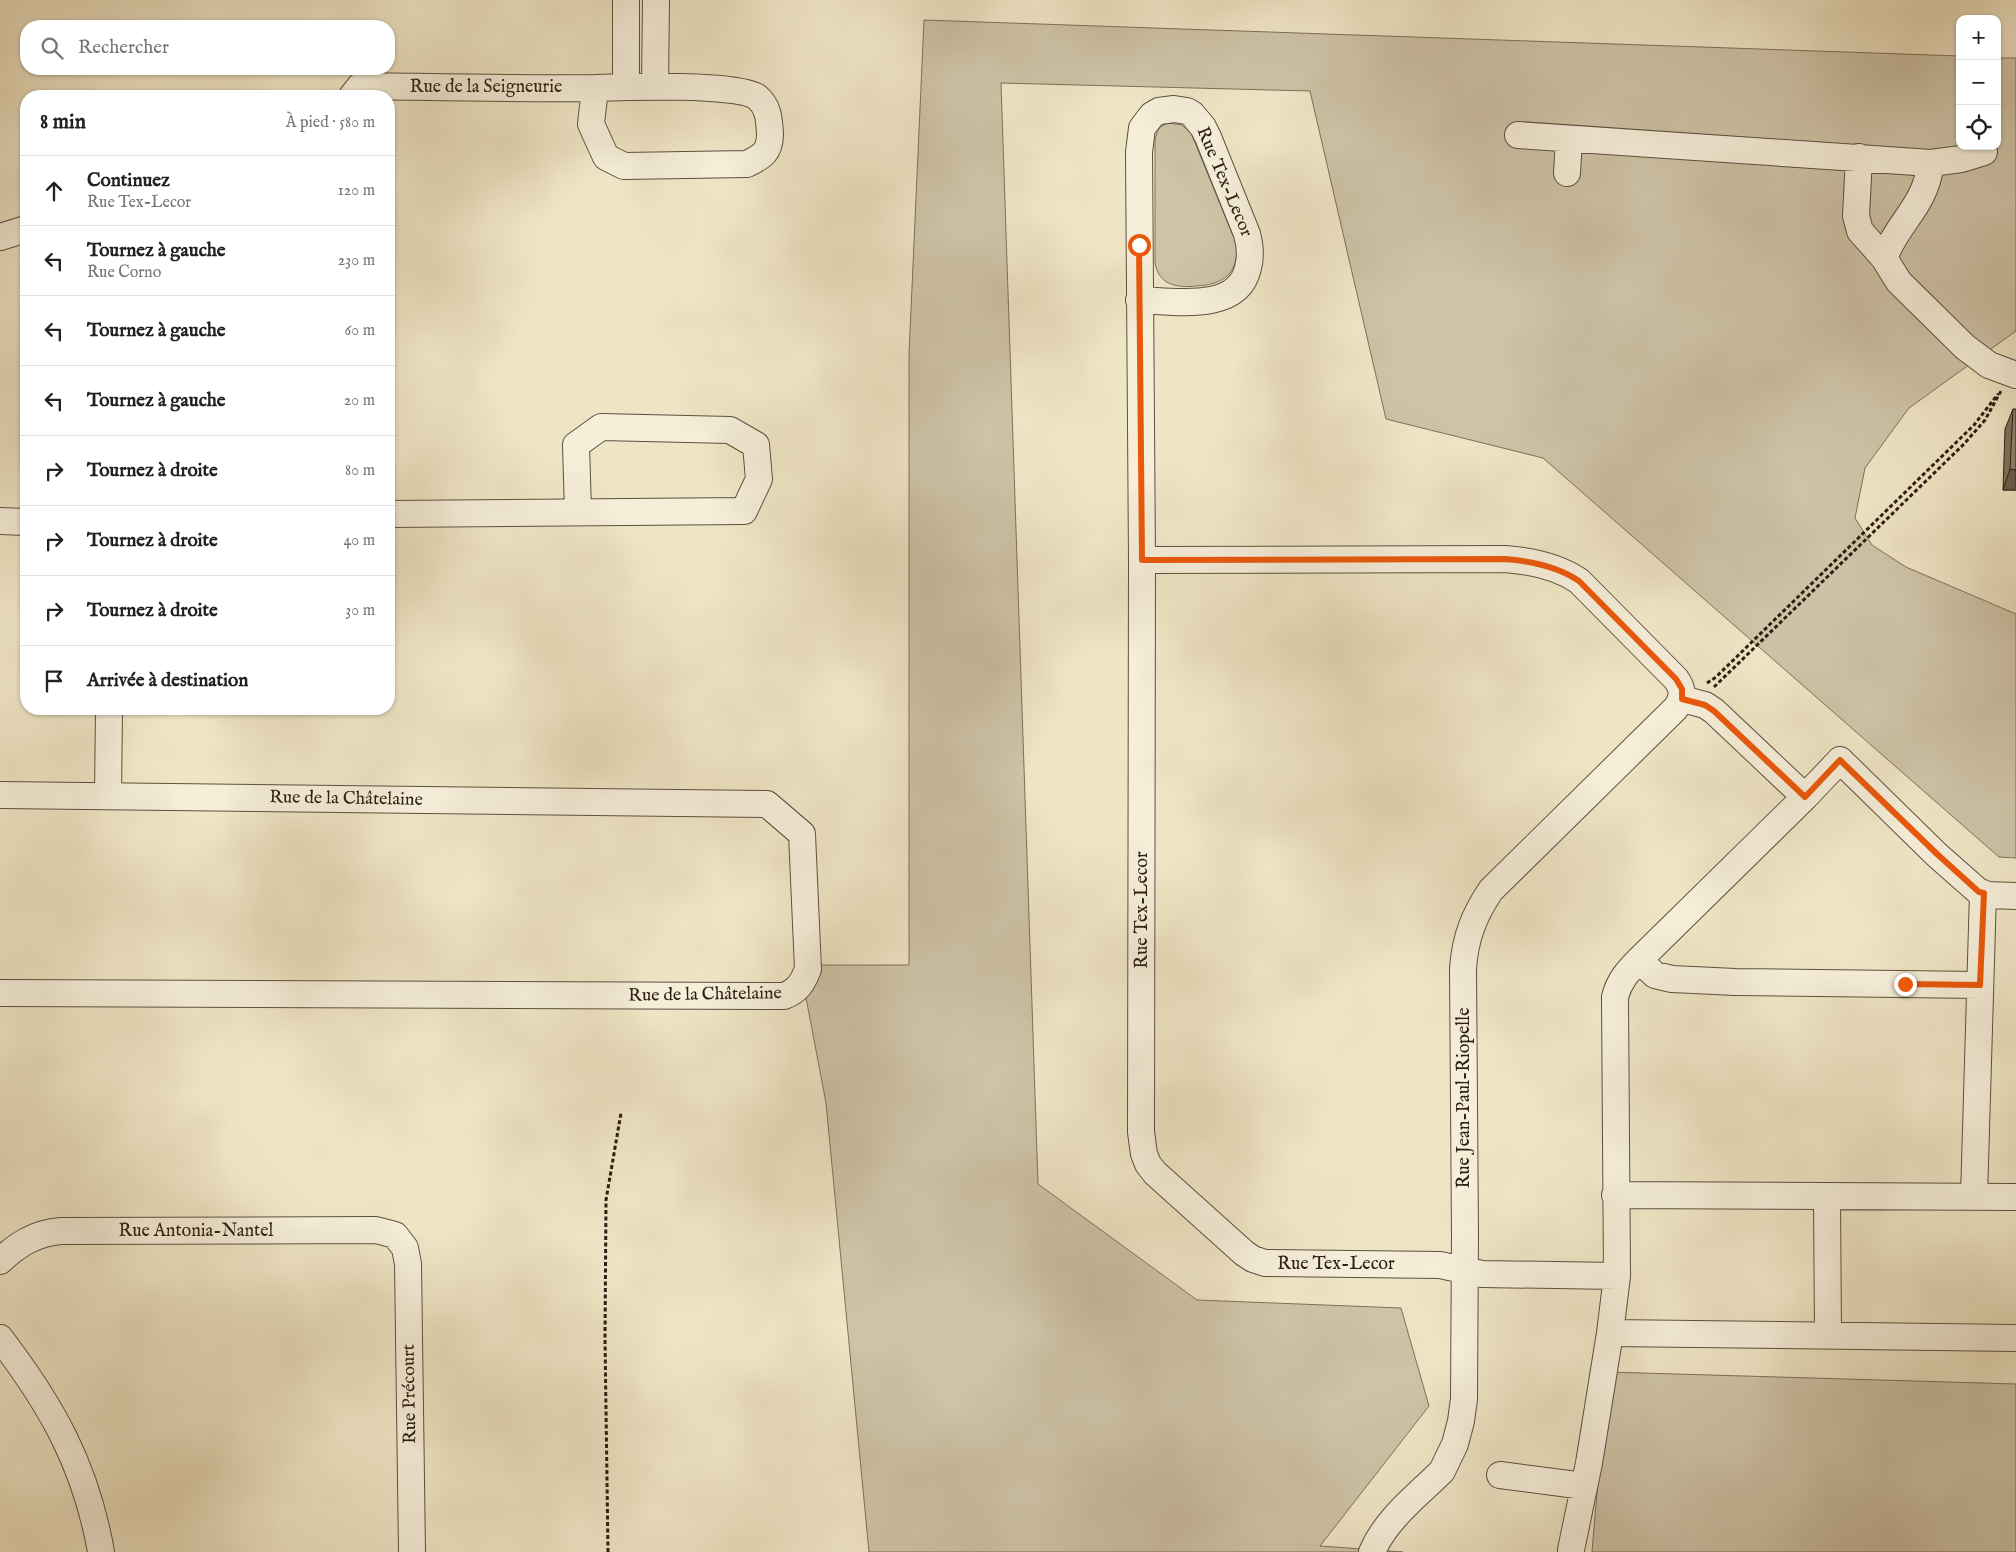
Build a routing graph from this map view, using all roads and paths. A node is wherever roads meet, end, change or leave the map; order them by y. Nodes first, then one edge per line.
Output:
1 (626, 0) edge
2 (656, 0) edge
3 (655, 86) junction
4 (626, 87) junction
5 (595, 88) junction
6 (357, 90) edge
7 (1518, 136) dead end
8 (1569, 139) junction
9 (1984, 152) dead end
10 (1858, 157) junction
11 (1931, 163) junction
12 (1567, 173) dead end
13 (20, 231) edge
14 (0, 237) edge
15 (1884, 258) junction
16 (1139, 300) junction
17 (2016, 375) edge
18 (578, 512) junction
19 (395, 514) edge
20 (0, 521) edge
21 (20, 522) edge
22 (1142, 560) junction
23 (1696, 695) junction
24 (109, 715) edge
25 (0, 795) edge
26 (108, 796) junction
27 (1805, 797) junction
28 (1984, 893) junction
29 (2016, 896) edge
30 (1639, 960) junction
31 (1980, 985) junction
32 (0, 993) edge
33 (622, 1112) dead end
34 (1615, 1195) junction
35 (1827, 1196) junction
36 (1974, 1197) junction
37 (2016, 1198) edge
38 (399, 1237) joint
39 (0, 1261) edge
40 (1465, 1271) junction
41 (1617, 1276) junction
42 (1610, 1333) junction
43 (1828, 1336) junction
44 (0, 1338) edge
45 (2016, 1338) edge
46 (1500, 1476) dead end
47 (1584, 1486) junction
48 (1571, 1550) dead end
49 (101, 1552) edge
50 (412, 1552) edge
51 (608, 1552) edge
52 (1372, 1552) edge

1 - 4 street
2 - 3 street
3 - 4 street, Rue de la Seigneurie
3 - 5 street, Rue de la Seigneurie
4 - 5 street, Rue de la Seigneurie
5 - 6 street, Rue de la Seigneurie
7 - 8 street
8 - 10 street
8 - 12 street
9 - 11 street
10 - 11 street
10 - 15 street
11 - 15 street
13 - 14 street
15 - 17 street
16 - 16 street, Rue Tex-Lecor
16 - 22 street, Rue Tex-Lecor
18 - 18 street
18 - 19 street
20 - 21 street
22 - 23 street
22 - 40 street, Rue Tex-Lecor
23 - 23 path
23 - 27 street
23 - 40 street, Rue Jean-Paul-Riopelle
24 - 26 street
25 - 26 street, Rue de la Châtelaine
26 - 32 street, Rue de la Châtelaine
27 - 28 street
27 - 30 street
28 - 29 street
28 - 31 street
30 - 31 street
30 - 34 street
31 - 36 street
33 - 51 path
34 - 35 street
34 - 41 street
35 - 36 street
35 - 43 street
36 - 37 street
38 - 39 street, Rue Antonia-Nantel
38 - 50 street, Rue Précourt
40 - 41 street, Rue Tex-Lecor
40 - 52 street, Rue Jean-Paul-Riopelle
41 - 42 street
42 - 43 street
42 - 47 street
43 - 45 street
44 - 49 street
46 - 47 street
47 - 48 street

